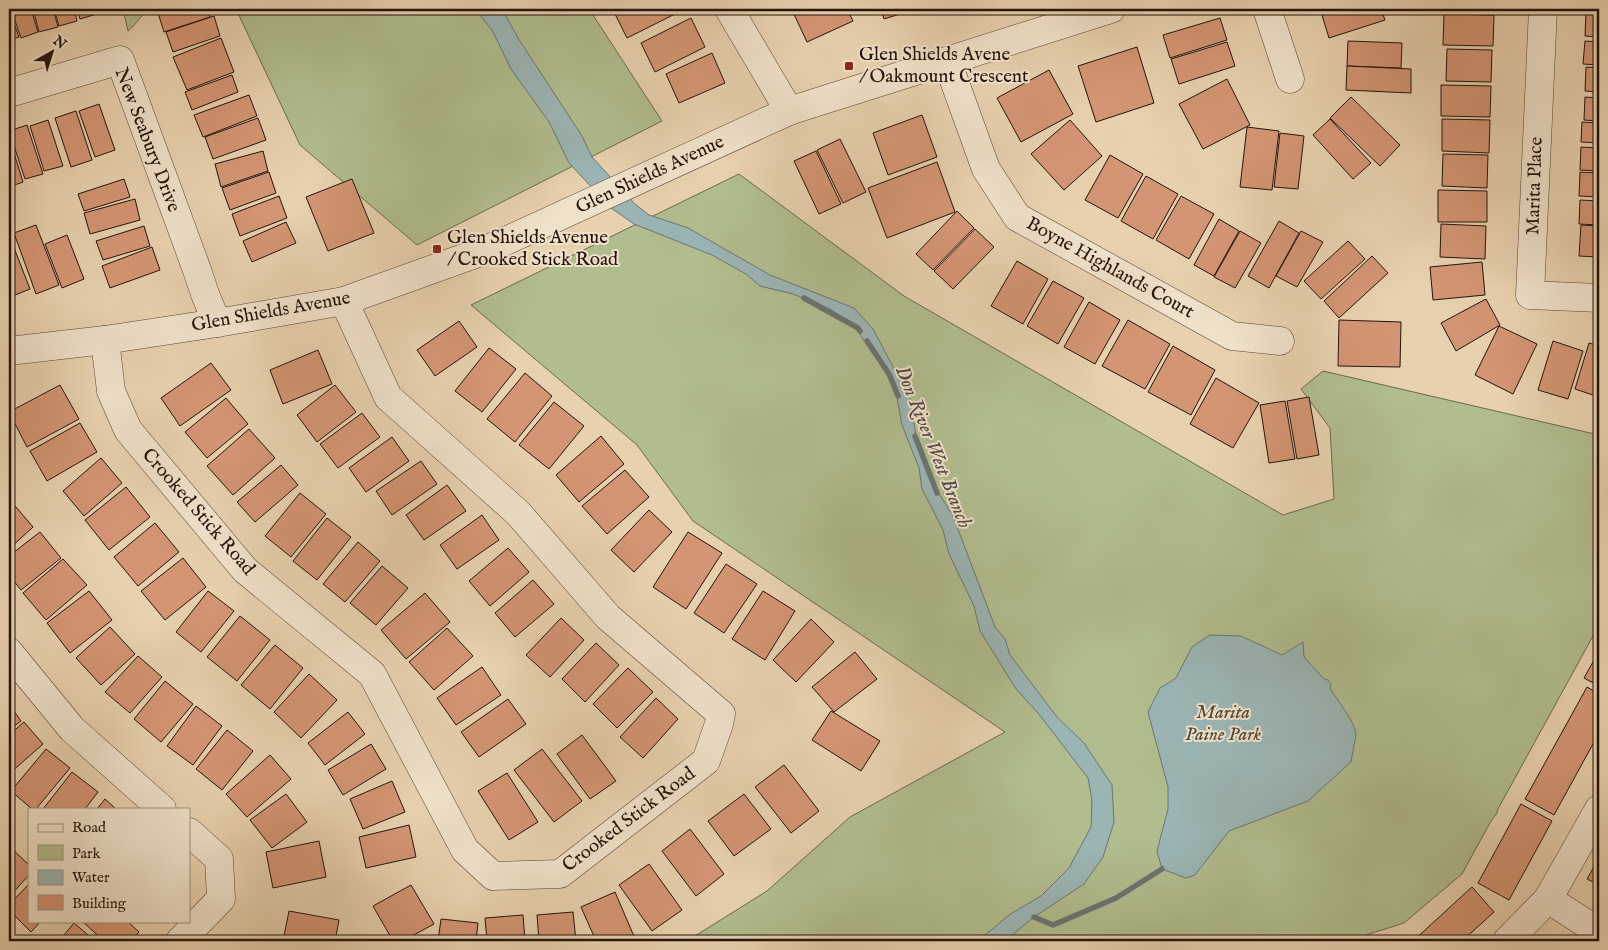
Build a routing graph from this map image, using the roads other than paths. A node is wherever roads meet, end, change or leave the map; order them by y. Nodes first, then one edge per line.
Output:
1 (729, 9) edge
2 (1111, 9) edge
3 (1267, 9) edge
4 (1543, 9) edge
5 (947, 61) junction
6 (1290, 79) dead end
7 (9, 93) edge
8 (789, 111) junction
9 (1599, 298) edge
10 (344, 301) junction
11 (217, 324) junction
12 (105, 340) junction
13 (1280, 341) dead end
14 (9, 351) edge
15 (9, 652) edge
16 (161, 808) edge
17 (1599, 809) edge
18 (190, 833) edge
19 (1548, 899) junction
20 (1599, 932) edge
21 (180, 941) edge
22 (1507, 941) edge

1 - 8 street
2 - 5 street, Glen Shields Avenue
3 - 6 street
4 - 9 street, Marita Place
5 - 8 street, Glen Shields Avenue
5 - 13 street, Boyne Highlands Court
7 - 11 street, New Seabury Drive
8 - 10 street, Glen Shields Avenue
10 - 11 street, Glen Shields Avenue
10 - 12 street, Crooked Stick Road
11 - 12 street, Glen Shields Avenue
12 - 14 street, Glen Shields Avenue
15 - 16 street
17 - 19 street
18 - 21 street
19 - 20 street
19 - 22 street

